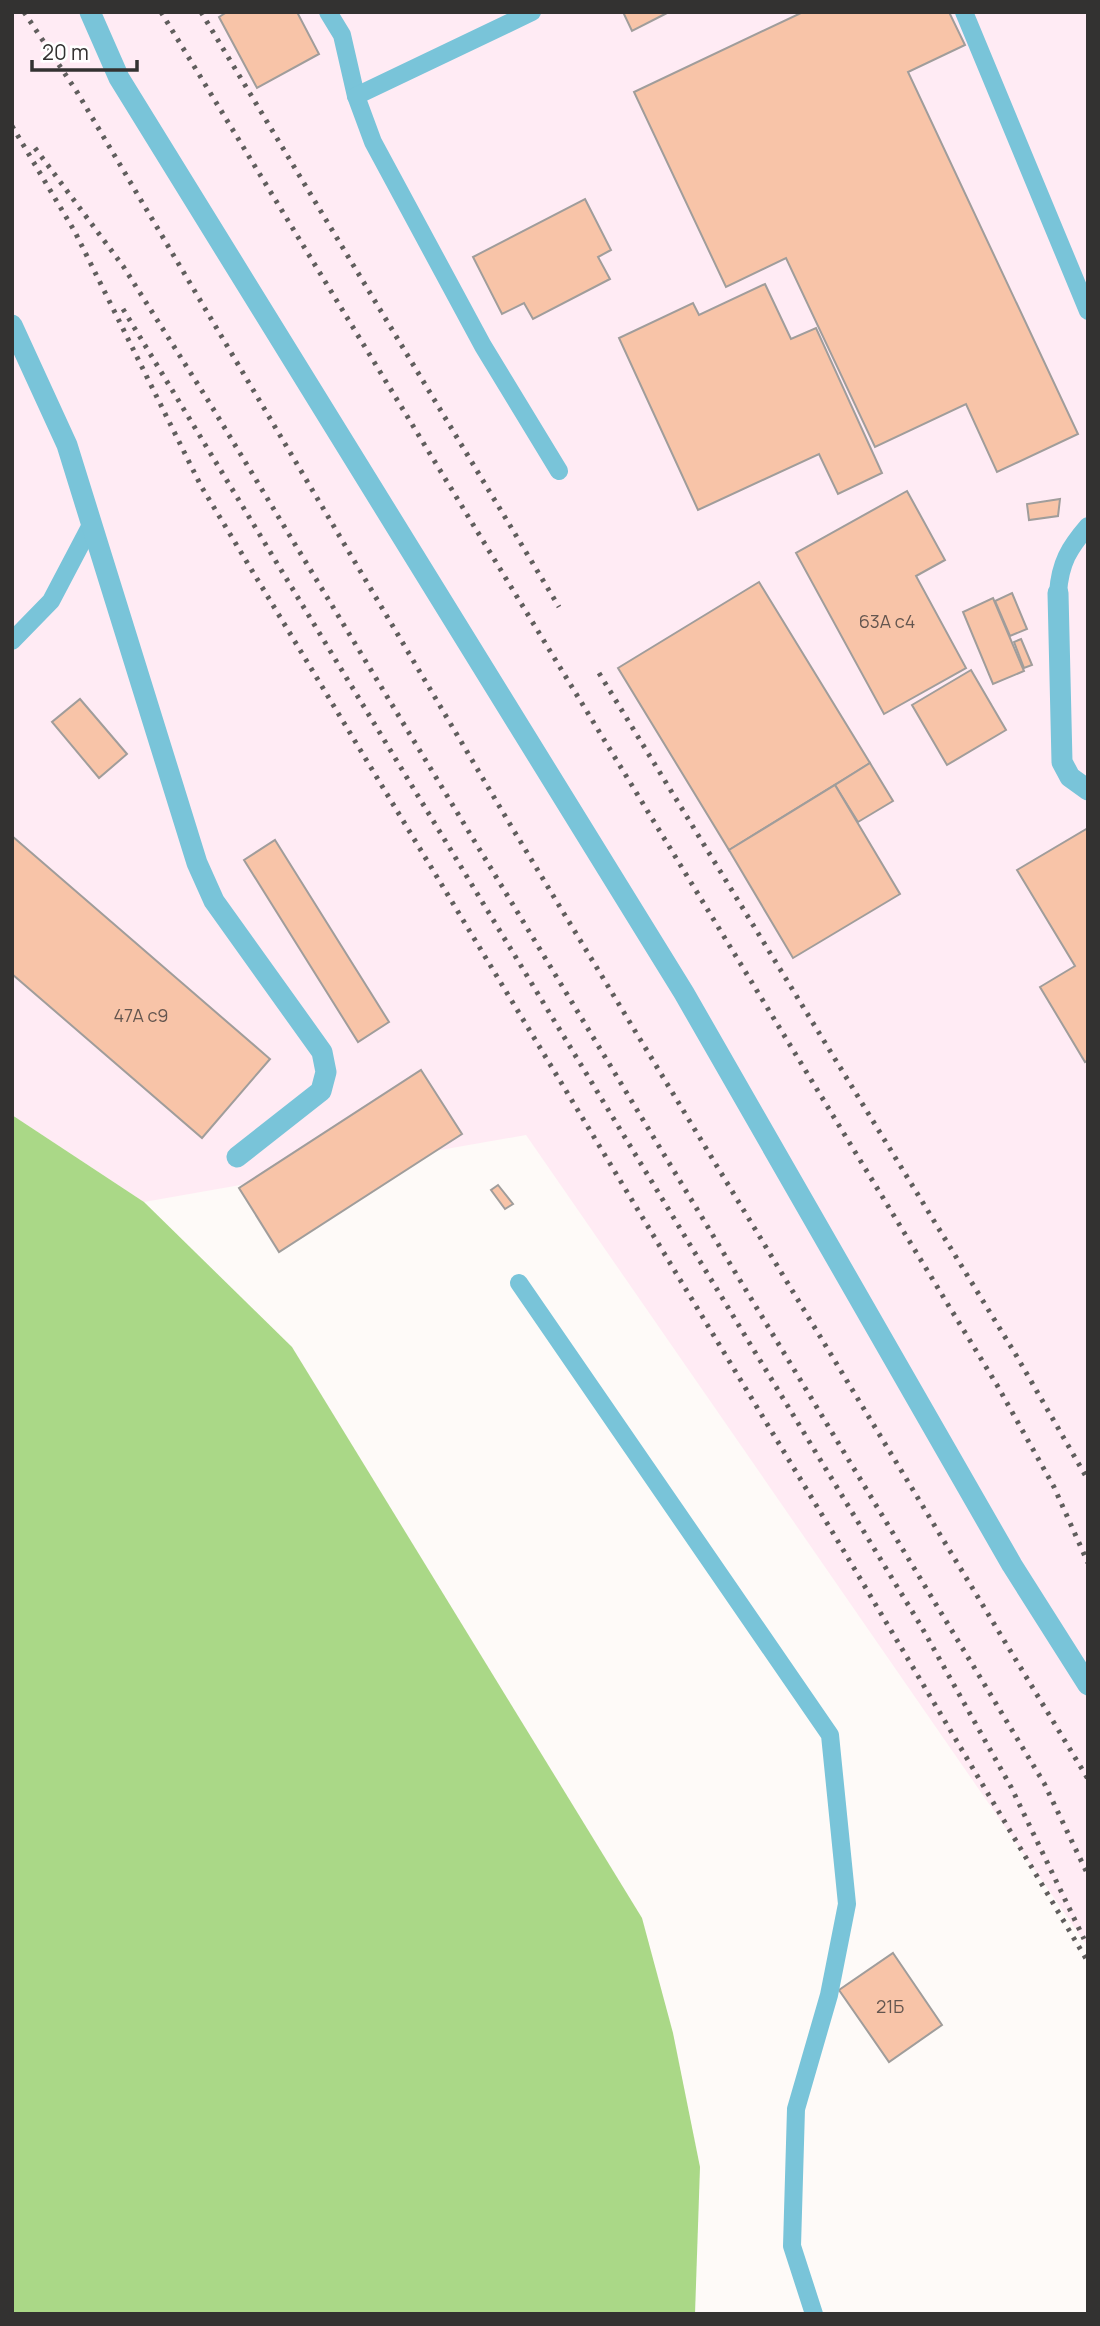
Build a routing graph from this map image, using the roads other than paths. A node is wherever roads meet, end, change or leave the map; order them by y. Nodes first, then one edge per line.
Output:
1 (90, 12) edge
2 (328, 12) edge
3 (532, 12) edge
4 (964, 12) edge
5 (356, 96) junction
6 (1088, 310) edge
7 (12, 326) edge
8 (559, 471) dead end
9 (92, 523) junction
10 (1088, 526) edge
11 (1058, 593) joint
12 (12, 641) edge
13 (1088, 790) edge
14 (237, 1157) dead end
15 (519, 1283) dead end
16 (1088, 1685) edge
17 (814, 2314) edge

1 - 16 street
2 - 5 lane
3 - 5 lane
4 - 6 lane
5 - 8 lane
7 - 9 street
9 - 12 lane
9 - 14 street
10 - 11 lane
11 - 13 street
15 - 17 lane

